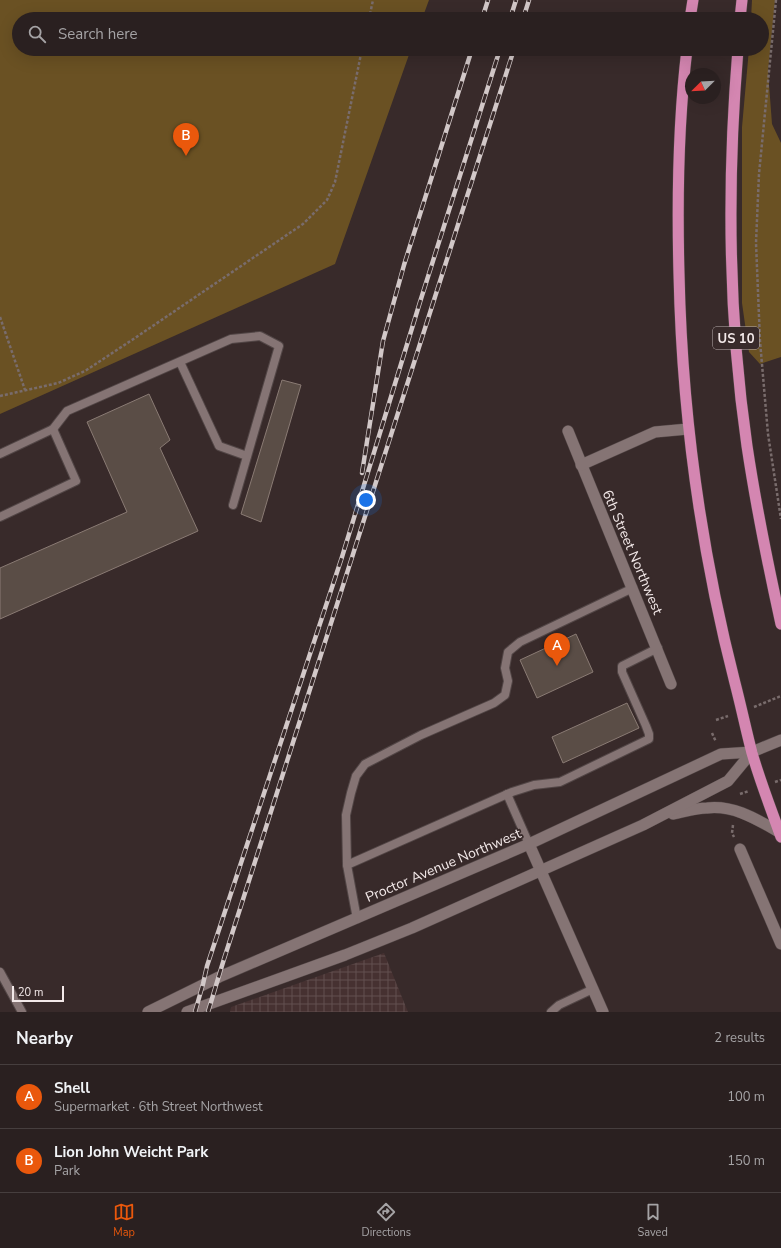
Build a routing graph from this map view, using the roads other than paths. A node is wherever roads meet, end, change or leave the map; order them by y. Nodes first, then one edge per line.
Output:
1 (693, 0) edge
2 (742, 0) edge
3 (691, 12) edge
4 (741, 12) edge
5 (686, 56) edge
6 (737, 56) edge
7 (180, 362) junction
8 (53, 428) junction
9 (688, 430) junction
10 (568, 431) dead end
11 (0, 454) edge
12 (247, 456) junction
13 (581, 465) junction
14 (232, 505) dead end
15 (0, 517) edge
16 (633, 588) junction
17 (781, 624) edge
18 (658, 648) junction
19 (671, 684) dead end
20 (781, 740) edge
21 (752, 752) junction
22 (507, 794) junction
23 (658, 817) junction
24 (780, 834) edge
25 (529, 844) junction
26 (740, 848) dead end
27 (347, 864) junction
28 (541, 871) junction
29 (357, 918) junction
30 (781, 944) edge
31 (0, 972) edge
32 (593, 989) junction
33 (22, 1012) edge
34 (148, 1012) edge
35 (188, 1012) edge
36 (551, 1012) edge
37 (603, 1012) edge

1 - 3 highway
2 - 4 highway
5 - 9 highway
6 - 17 highway, US 10
7 - 8 lane
7 - 12 lane
7 - 12 lane
8 - 11 lane
8 - 15 lane
9 - 13 street
9 - 21 highway
10 - 13 street, 6th Street Northwest
12 - 14 lane
13 - 16 street, 6th Street Northwest
16 - 18 street, 6th Street Northwest
16 - 27 lane
18 - 19 street, 6th Street Northwest
18 - 22 lane
20 - 21 street, Proctor Avenue Northwest
21 - 23 street, Proctor Avenue Northwest
21 - 24 highway
21 - 25 street, Proctor Avenue Northwest
22 - 25 lane
22 - 27 lane
23 - 24 street
23 - 28 street, Proctor Avenue Northwest
25 - 28 street
25 - 29 street, Proctor Avenue Northwest
26 - 30 street
27 - 29 lane
28 - 32 street
28 - 35 street, Proctor Avenue Northwest
29 - 34 street, Proctor Avenue Northwest
31 - 33 lane
32 - 36 lane
32 - 37 street

